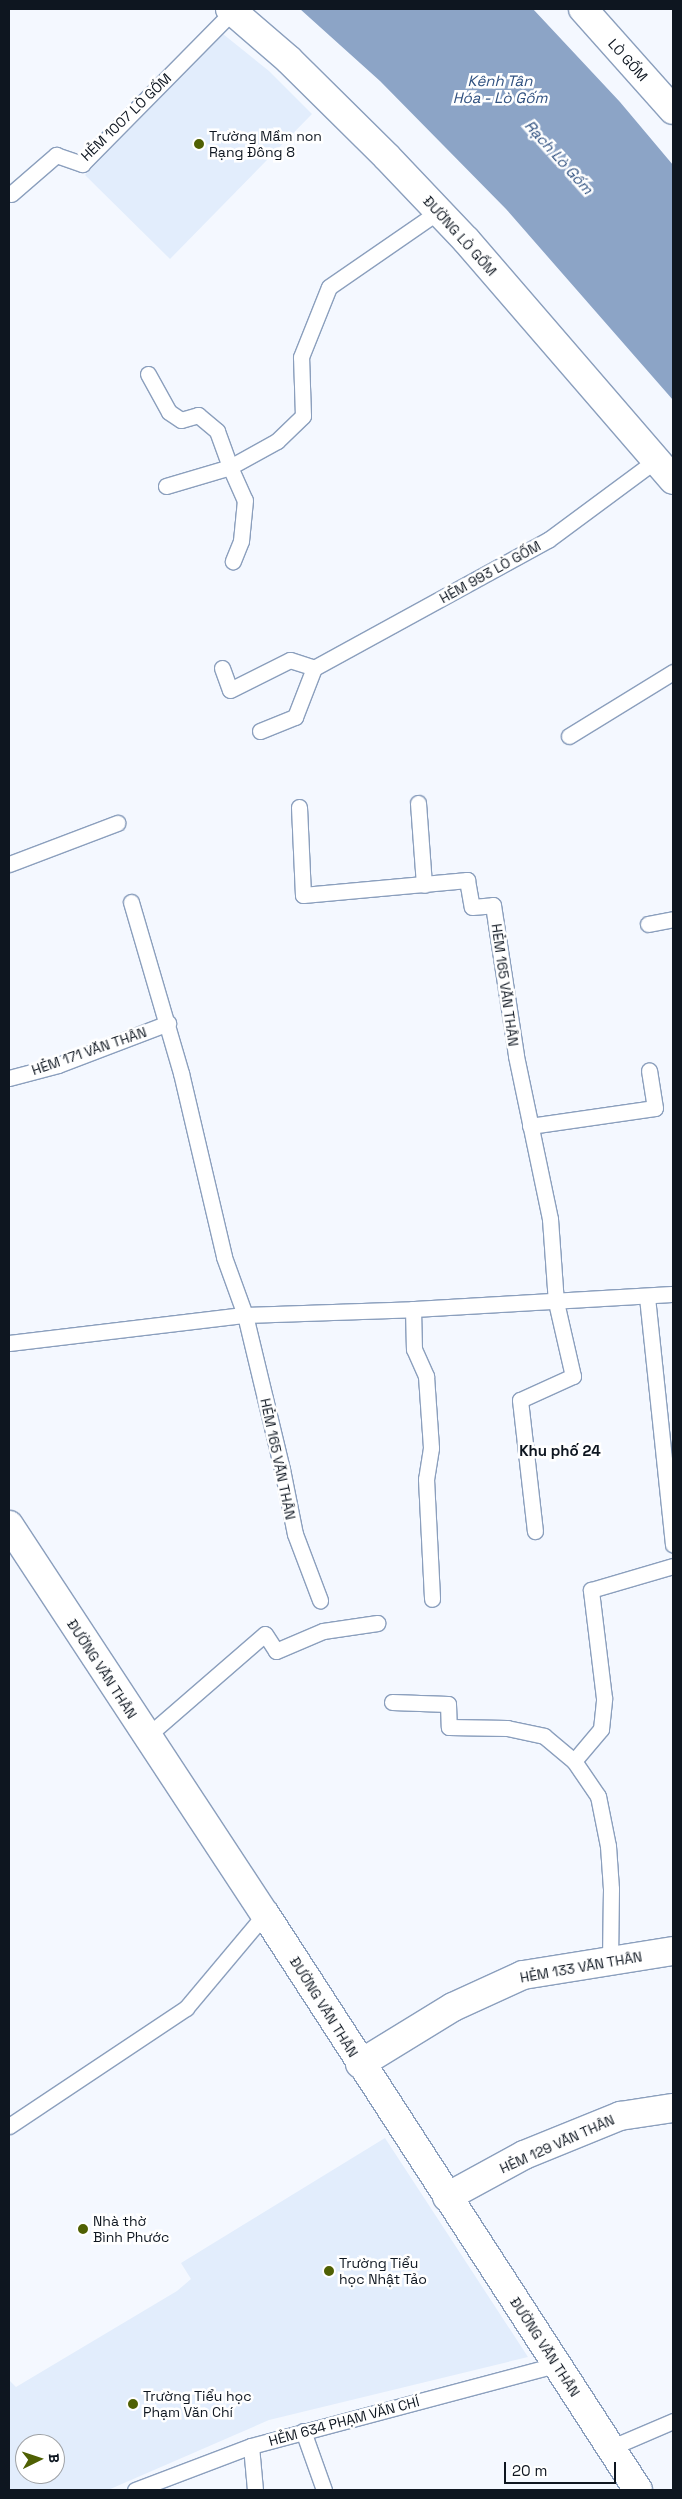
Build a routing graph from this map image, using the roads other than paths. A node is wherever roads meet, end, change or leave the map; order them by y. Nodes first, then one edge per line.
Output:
1 (583, 9) edge
2 (231, 10) edge
3 (673, 110) edge
4 (11, 194) dead end
5 (439, 211) junction
6 (148, 374) dead end
7 (230, 467) junction
8 (665, 470) edge
9 (166, 486) dead end
10 (233, 561) dead end
11 (222, 668) dead end
12 (314, 668) junction
13 (673, 672) edge
14 (260, 731) dead end
15 (569, 736) dead end
16 (418, 803) dead end
17 (299, 807) dead end
18 (117, 823) dead end
19 (9, 864) edge
20 (424, 885) junction
21 (131, 902) dead end
22 (673, 919) edge
23 (648, 924) dead end
24 (168, 1023) junction
25 (649, 1070) dead end
26 (9, 1078) edge
27 (530, 1126) junction
28 (673, 1294) edge
29 (647, 1297) junction
30 (556, 1302) junction
31 (413, 1309) junction
32 (245, 1315) junction
33 (9, 1343) edge
34 (9, 1525) edge
35 (535, 1531) dead end
36 (673, 1545) edge
37 (673, 1566) edge
38 (432, 1599) dead end
39 (320, 1600) dead end
40 (377, 1623) dead end
41 (392, 1702) dead end
42 (146, 1737) junction
43 (574, 1761) junction
44 (265, 1914) junction
45 (673, 1951) edge
46 (610, 1962) junction
47 (360, 2064) junction
48 (673, 2108) edge
49 (9, 2126) edge
50 (447, 2198) junction
51 (556, 2365) junction
52 (673, 2421) edge
53 (303, 2431) junction
54 (251, 2446) junction
55 (610, 2448) junction
56 (135, 2490) edge
57 (255, 2490) edge
58 (324, 2490) edge
59 (638, 2490) edge

1 - 3 street, LÒ GỐM
2 - 4 lane, HẺM 1007 LÒ GỐM
2 - 5 street, ĐƯỜNG LÒ GỐM
5 - 7 lane
5 - 8 street, ĐƯỜNG LÒ GỐM
6 - 7 lane
7 - 9 lane
7 - 10 lane
8 - 12 lane, HẺM 993 LÒ GỐM
11 - 12 lane
12 - 14 lane
13 - 15 lane
16 - 20 lane
17 - 20 lane, HẺM 165 VĂN THÂN
18 - 19 lane
20 - 27 lane, HẺM 165 VĂN THÂN
21 - 24 lane
22 - 23 lane
24 - 26 lane, HẺM 171 VĂN THÂN
24 - 32 lane, HẺM 165 VĂN THÂN
25 - 27 lane
27 - 30 lane, HẺM 165 VĂN THÂN
28 - 29 lane
29 - 30 lane
29 - 36 lane
30 - 31 lane
30 - 35 lane, HẺM 165 VĂN THÂN
31 - 32 lane
31 - 38 lane
32 - 33 lane
32 - 39 lane, HẺM 165 VĂN THÂN
34 - 42 street, ĐƯỜNG VĂN THÂN
37 - 43 lane
40 - 42 lane
41 - 43 lane
42 - 44 street, ĐƯỜNG VĂN THÂN
43 - 46 lane
44 - 47 street, ĐƯỜNG VĂN THÂN
44 - 49 lane
45 - 46 street, HẺM 133 VĂN THÂN
46 - 47 street, HẺM 133 VĂN THÂN
47 - 50 street, ĐƯỜNG VĂN THÂN
48 - 50 street, HẺM 129 VĂN THÂN
50 - 51 street, ĐƯỜNG VĂN THÂN
51 - 53 lane, HẺM 634 PHẠM VĂN CHÍ
51 - 55 street, ĐƯỜNG VĂN THÂN
52 - 55 lane
53 - 54 lane, HẺM 634 PHẠM VĂN CHÍ
53 - 58 lane
54 - 56 lane, HẺM 634 PHẠM VĂN CHÍ
54 - 57 lane
55 - 59 street, ĐƯỜNG VĂN THÂN

